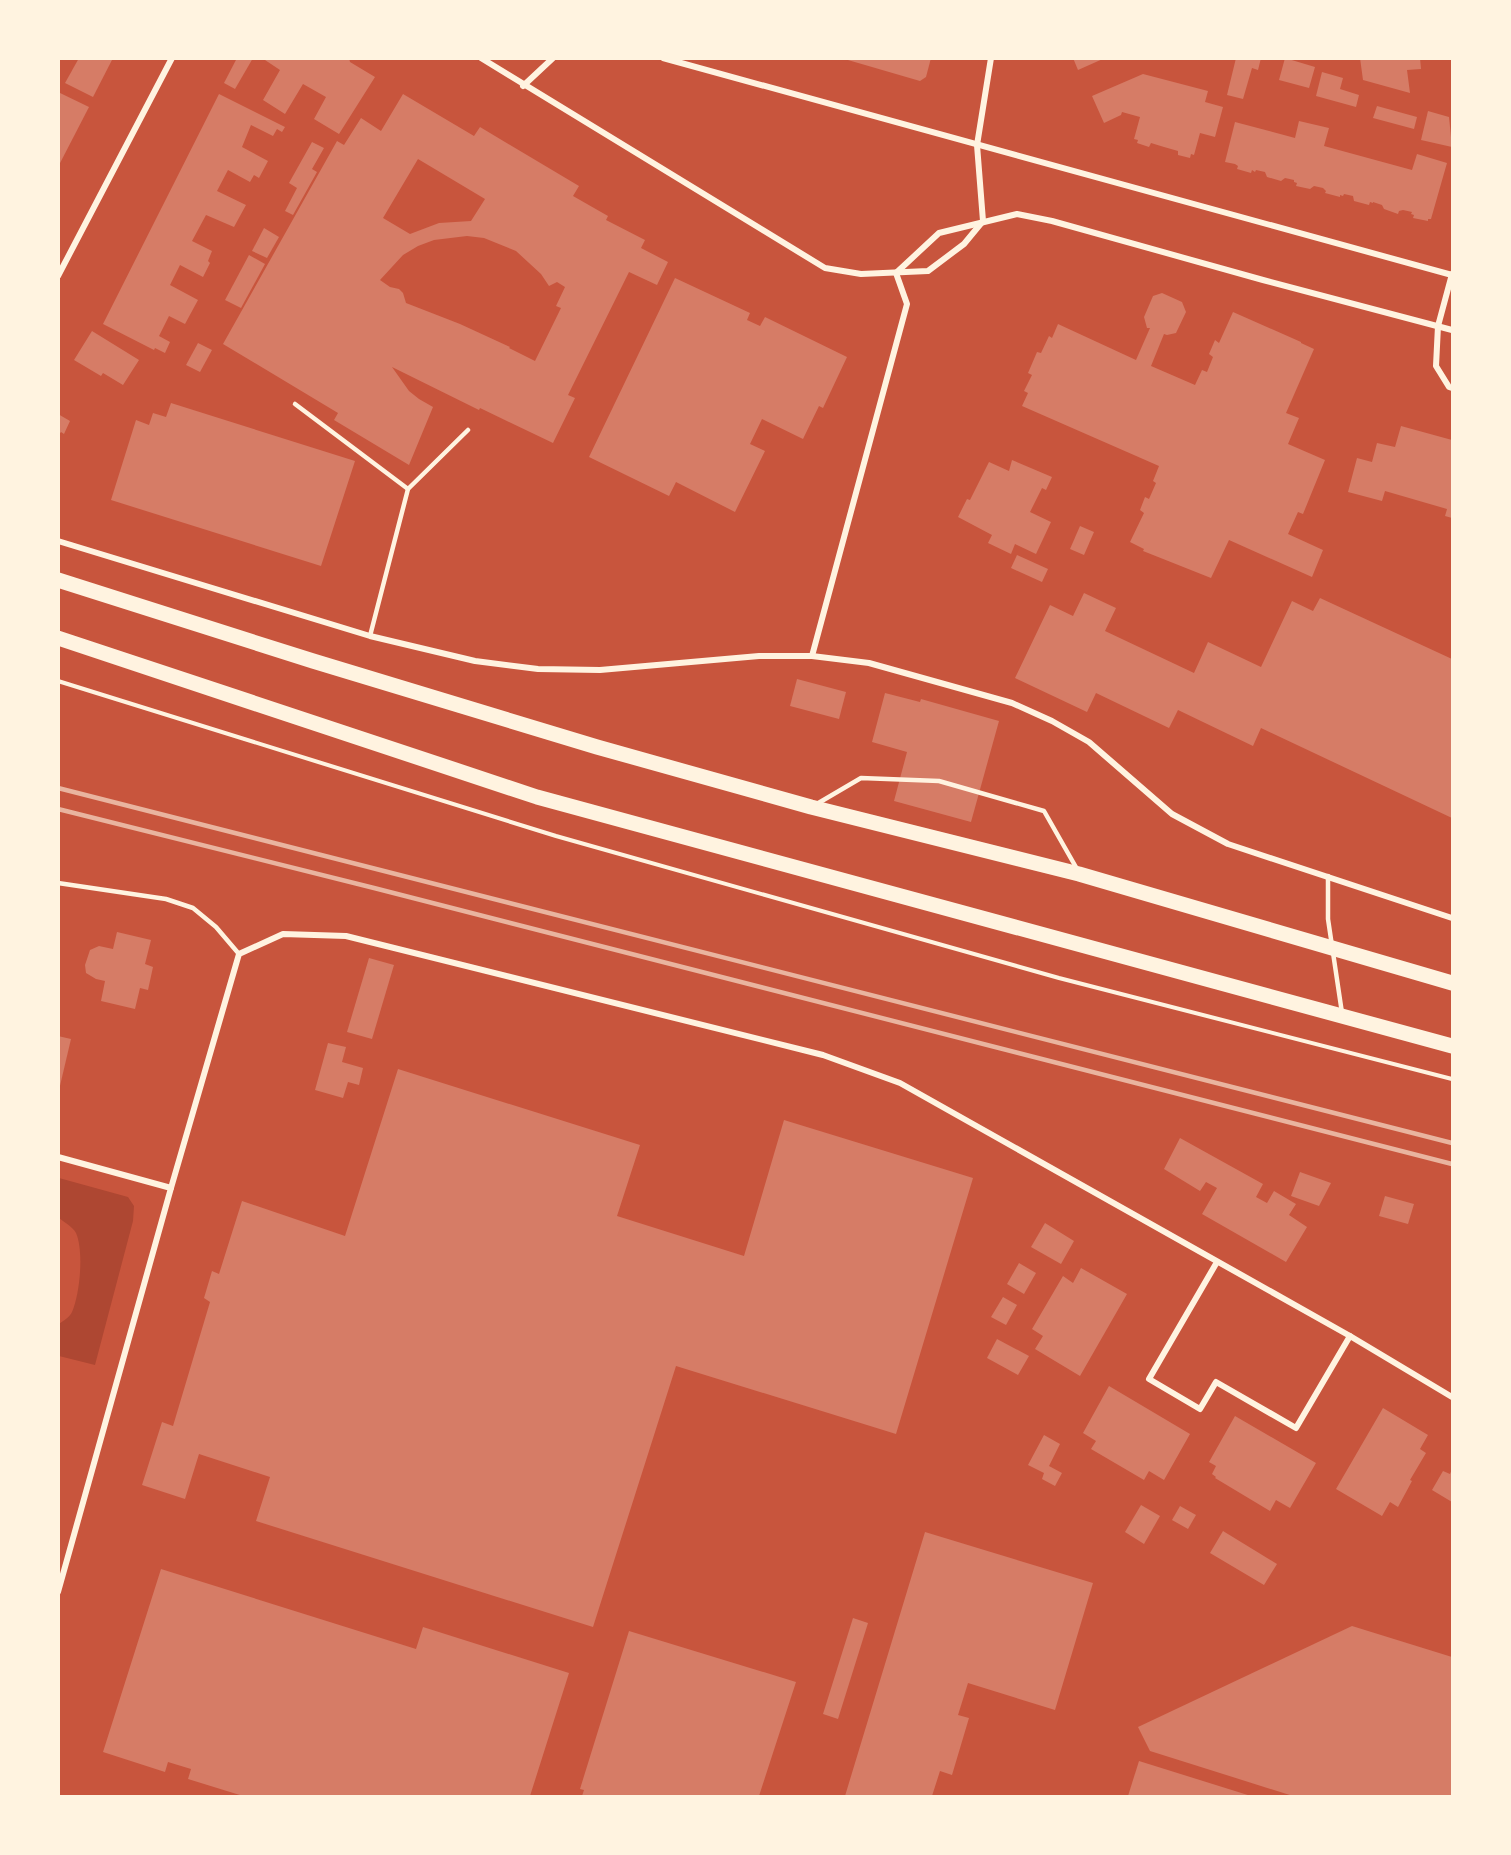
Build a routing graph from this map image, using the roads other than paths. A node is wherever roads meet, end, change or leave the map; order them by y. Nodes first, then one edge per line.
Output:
1 (172, 58) edge
2 (481, 58) edge
3 (553, 58) edge
4 (663, 58) edge
5 (991, 58) edge
6 (523, 86) junction
7 (977, 145) junction
8 (983, 221) junction
9 (896, 273) junction
10 (1452, 274) edge
11 (58, 276) edge
12 (1438, 326) junction
13 (1452, 330) edge
14 (1452, 388) edge
15 (295, 404) dead end
16 (468, 430) dead end
17 (408, 489) junction
18 (58, 541) edge
19 (58, 580) edge
20 (370, 636) junction
21 (58, 638) edge
22 (812, 656) junction
23 (811, 807) junction
24 (1079, 874) junction
25 (1328, 876) junction
26 (58, 883) edge
27 (1452, 918) edge
28 (1331, 947) junction
29 (239, 954) junction
30 (1452, 983) edge
31 (1343, 1016) junction
32 (1452, 1046) edge
33 (58, 1157) edge
34 (171, 1188) junction
35 (1217, 1262) junction
36 (1350, 1336) junction
37 (1452, 1397) edge
38 (58, 1592) edge

1 - 11 street
2 - 6 street
3 - 6 street
4 - 7 street
5 - 7 street
6 - 9 street
7 - 8 street
7 - 10 street
8 - 9 street
8 - 9 street
8 - 12 street
9 - 22 street
10 - 12 street
12 - 13 street
12 - 14 street
15 - 17 lane
16 - 17 lane
17 - 20 lane
18 - 20 street
19 - 23 main road
20 - 22 street
21 - 31 main road
22 - 25 street
23 - 24 main road
23 - 24 lane
24 - 28 main road
25 - 27 street
25 - 28 lane
26 - 29 lane
28 - 30 main road
28 - 31 lane
29 - 34 street
29 - 35 street
31 - 32 main road
33 - 34 street
34 - 38 street
35 - 36 street
35 - 36 street
36 - 37 street

